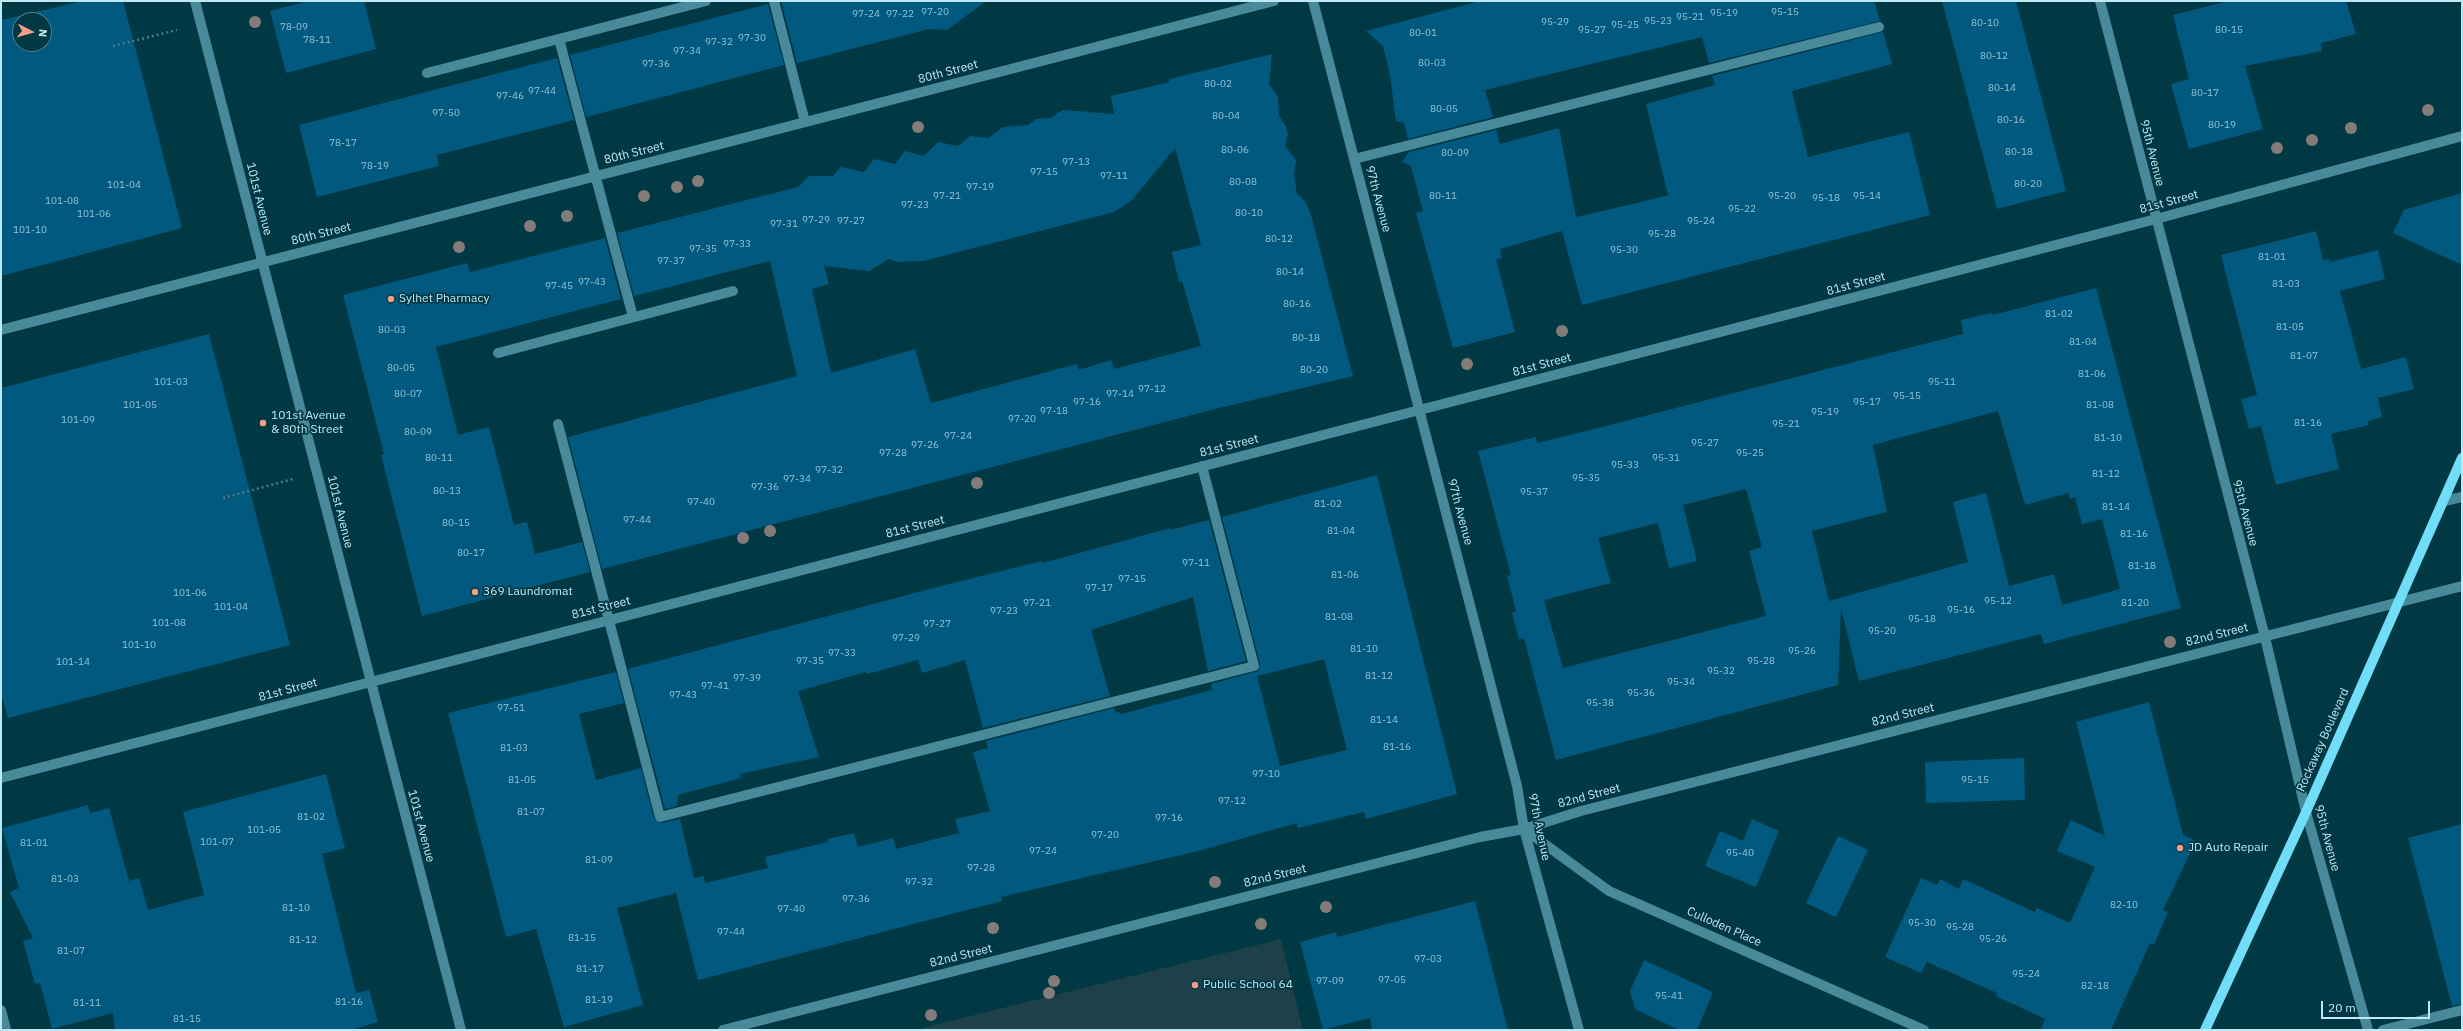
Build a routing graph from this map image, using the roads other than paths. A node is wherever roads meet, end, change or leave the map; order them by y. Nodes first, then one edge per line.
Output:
1 (195, 1) edge
2 (706, 1) edge
3 (774, 1) edge
4 (1274, 1) edge
5 (1313, 1) edge
6 (2100, 1) edge
7 (1879, 27) dead end
8 (559, 39) junction
9 (426, 73) dead end
10 (805, 122) junction
11 (2462, 136) edge
12 (1354, 159) junction
13 (595, 177) junction
14 (2156, 220) junction
15 (262, 263) junction
16 (734, 291) dead end
17 (633, 317) junction
18 (1, 330) edge
19 (498, 353) dead end
20 (1419, 410) junction
21 (558, 424) dead end
22 (2462, 458) edge
23 (1202, 466) junction
24 (2462, 497) edge
25 (2444, 501) junction
26 (2462, 586) edge
27 (2400, 602) junction
28 (609, 620) junction
29 (2265, 637) junction
30 (370, 681) junction
31 (1, 778) edge
32 (2306, 812) junction
33 (1524, 829) junction
34 (1, 1010) edge
35 (2462, 1010) edge
36 (6, 1030) edge
37 (461, 1030) edge
38 (723, 1030) edge
39 (1579, 1030) edge
40 (1924, 1030) edge
41 (2205, 1030) edge
42 (2368, 1030) edge
43 (2383, 1030) edge

1 - 15 street, 101st Avenue
2 - 8 street
3 - 10 street
4 - 10 street, 80th Street
5 - 12 street, 97th Avenue
6 - 14 street, 95th Avenue
7 - 12 street
8 - 9 street
8 - 13 street
10 - 13 street, 80th Street
11 - 14 street, 81st Street
12 - 20 street, 97th Avenue
13 - 15 street, 80th Street
13 - 17 street
14 - 20 street, 81st Street
14 - 29 street, 95th Avenue
15 - 18 street, 80th Street
15 - 30 street, 101st Avenue
16 - 17 street
17 - 19 street
20 - 23 street, 81st Street
20 - 33 street, 97th Avenue
21 - 28 street
22 - 25 main road, Rockaway Boulevard
23 - 28 street, 81st Street
23 - 28 street
24 - 25 street
25 - 27 main road, Rockaway Boulevard
26 - 27 street, 82nd Street
27 - 29 street, 82nd Street
27 - 32 main road, Rockaway Boulevard
28 - 30 street, 81st Street
29 - 32 street, 95th Avenue
29 - 33 street, 82nd Street
30 - 31 street, 81st Street
30 - 37 street, 101st Avenue
32 - 41 main road, Rockaway Boulevard
32 - 42 street, 95th Avenue
33 - 38 street, 82nd Street
33 - 39 street, 97th Avenue
33 - 40 street, Culloden Place
34 - 36 street
35 - 43 street

